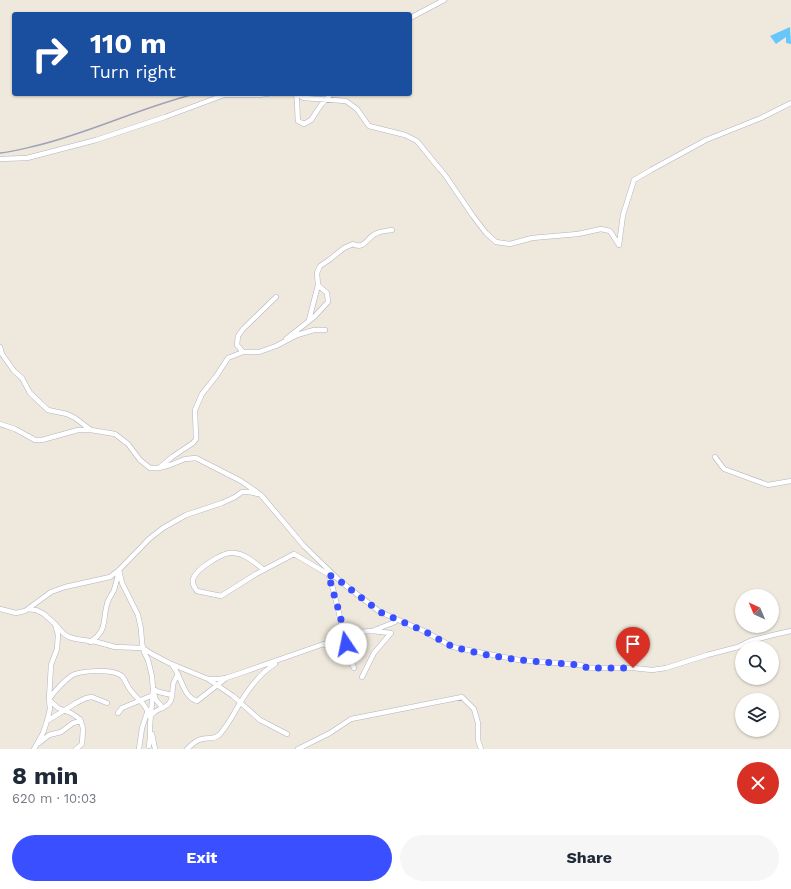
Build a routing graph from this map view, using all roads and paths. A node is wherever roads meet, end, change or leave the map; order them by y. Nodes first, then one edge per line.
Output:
1 (444, 0) edge
2 (412, 17) edge
3 (221, 96) edge
4 (296, 96) edge
5 (300, 96) edge
6 (329, 96) edge
7 (325, 100) junction
8 (791, 103) edge
9 (0, 159) edge
10 (392, 230) dead end
11 (318, 285) junction
12 (276, 298) dead end
13 (309, 321) junction
14 (325, 330) dead end
15 (0, 347) edge
16 (275, 347) junction
17 (244, 352) junction
18 (0, 424) edge
19 (90, 430) junction
20 (715, 457) dead end
21 (159, 468) junction
22 (791, 481) edge
23 (261, 495) junction
24 (119, 570) junction
25 (264, 570) junction
26 (328, 574) junction
27 (340, 581) junction
28 (1, 609) edge
29 (28, 609) junction
30 (396, 622) dead end
31 (55, 624) junction
32 (372, 630) junction
33 (791, 631) edge
34 (345, 636) junction
35 (90, 642) junction
36 (321, 645) junction
37 (143, 648) junction
38 (348, 654) junction
39 (281, 660) junction
40 (171, 663) junction
41 (354, 668) dead end
42 (178, 674) junction
43 (362, 677) dead end
44 (226, 678) junction
45 (208, 679) junction
46 (217, 685) junction
47 (153, 691) junction
48 (172, 695) junction
49 (49, 700) junction
50 (140, 700) junction
51 (240, 702) junction
52 (107, 703) dead end
53 (163, 708) junction
54 (65, 710) junction
55 (148, 710) junction
56 (118, 713) dead end
57 (151, 718) junction
58 (47, 721) junction
59 (81, 721) junction
60 (150, 731) junction
61 (287, 734) dead end
62 (149, 746) dead end
63 (34, 749) edge
64 (76, 749) edge
65 (139, 749) edge
66 (155, 749) edge
67 (187, 749) edge
68 (298, 749) edge
69 (480, 749) edge

1 - 2 street
3 - 9 street
4 - 7 street
5 - 7 street
6 - 7 street
7 - 8 street
10 - 11 street
11 - 13 street
11 - 13 street
12 - 17 street
13 - 16 street
14 - 16 street
15 - 19 street
16 - 17 street
17 - 21 street
18 - 19 street
19 - 21 street
20 - 22 street
21 - 23 street
23 - 24 street
23 - 27 street
24 - 29 street
24 - 35 street
24 - 37 street
25 - 25 street
25 - 26 street
26 - 27 street
26 - 34 street
27 - 33 street
28 - 29 street
29 - 31 street
30 - 32 street
31 - 35 street
31 - 49 street
32 - 34 street
32 - 43 street
34 - 36 street
34 - 38 street
35 - 37 street
36 - 38 street
36 - 39 street
37 - 40 street
37 - 47 street
38 - 41 street
39 - 44 street
39 - 51 street
40 - 42 street
40 - 45 street
42 - 46 street
42 - 48 street
44 - 45 street
44 - 46 street
45 - 46 street
46 - 51 street
47 - 48 street
47 - 50 street
47 - 53 street
47 - 55 street
47 - 57 street
48 - 53 street
49 - 50 street
49 - 54 street
49 - 58 street
50 - 55 street
50 - 56 street
51 - 61 street
51 - 67 street
52 - 54 street
53 - 57 street
54 - 58 street
54 - 59 street
55 - 57 street
55 - 65 street
57 - 60 street
58 - 63 street
59 - 63 street
59 - 64 street
60 - 62 street
60 - 66 street
68 - 69 street

